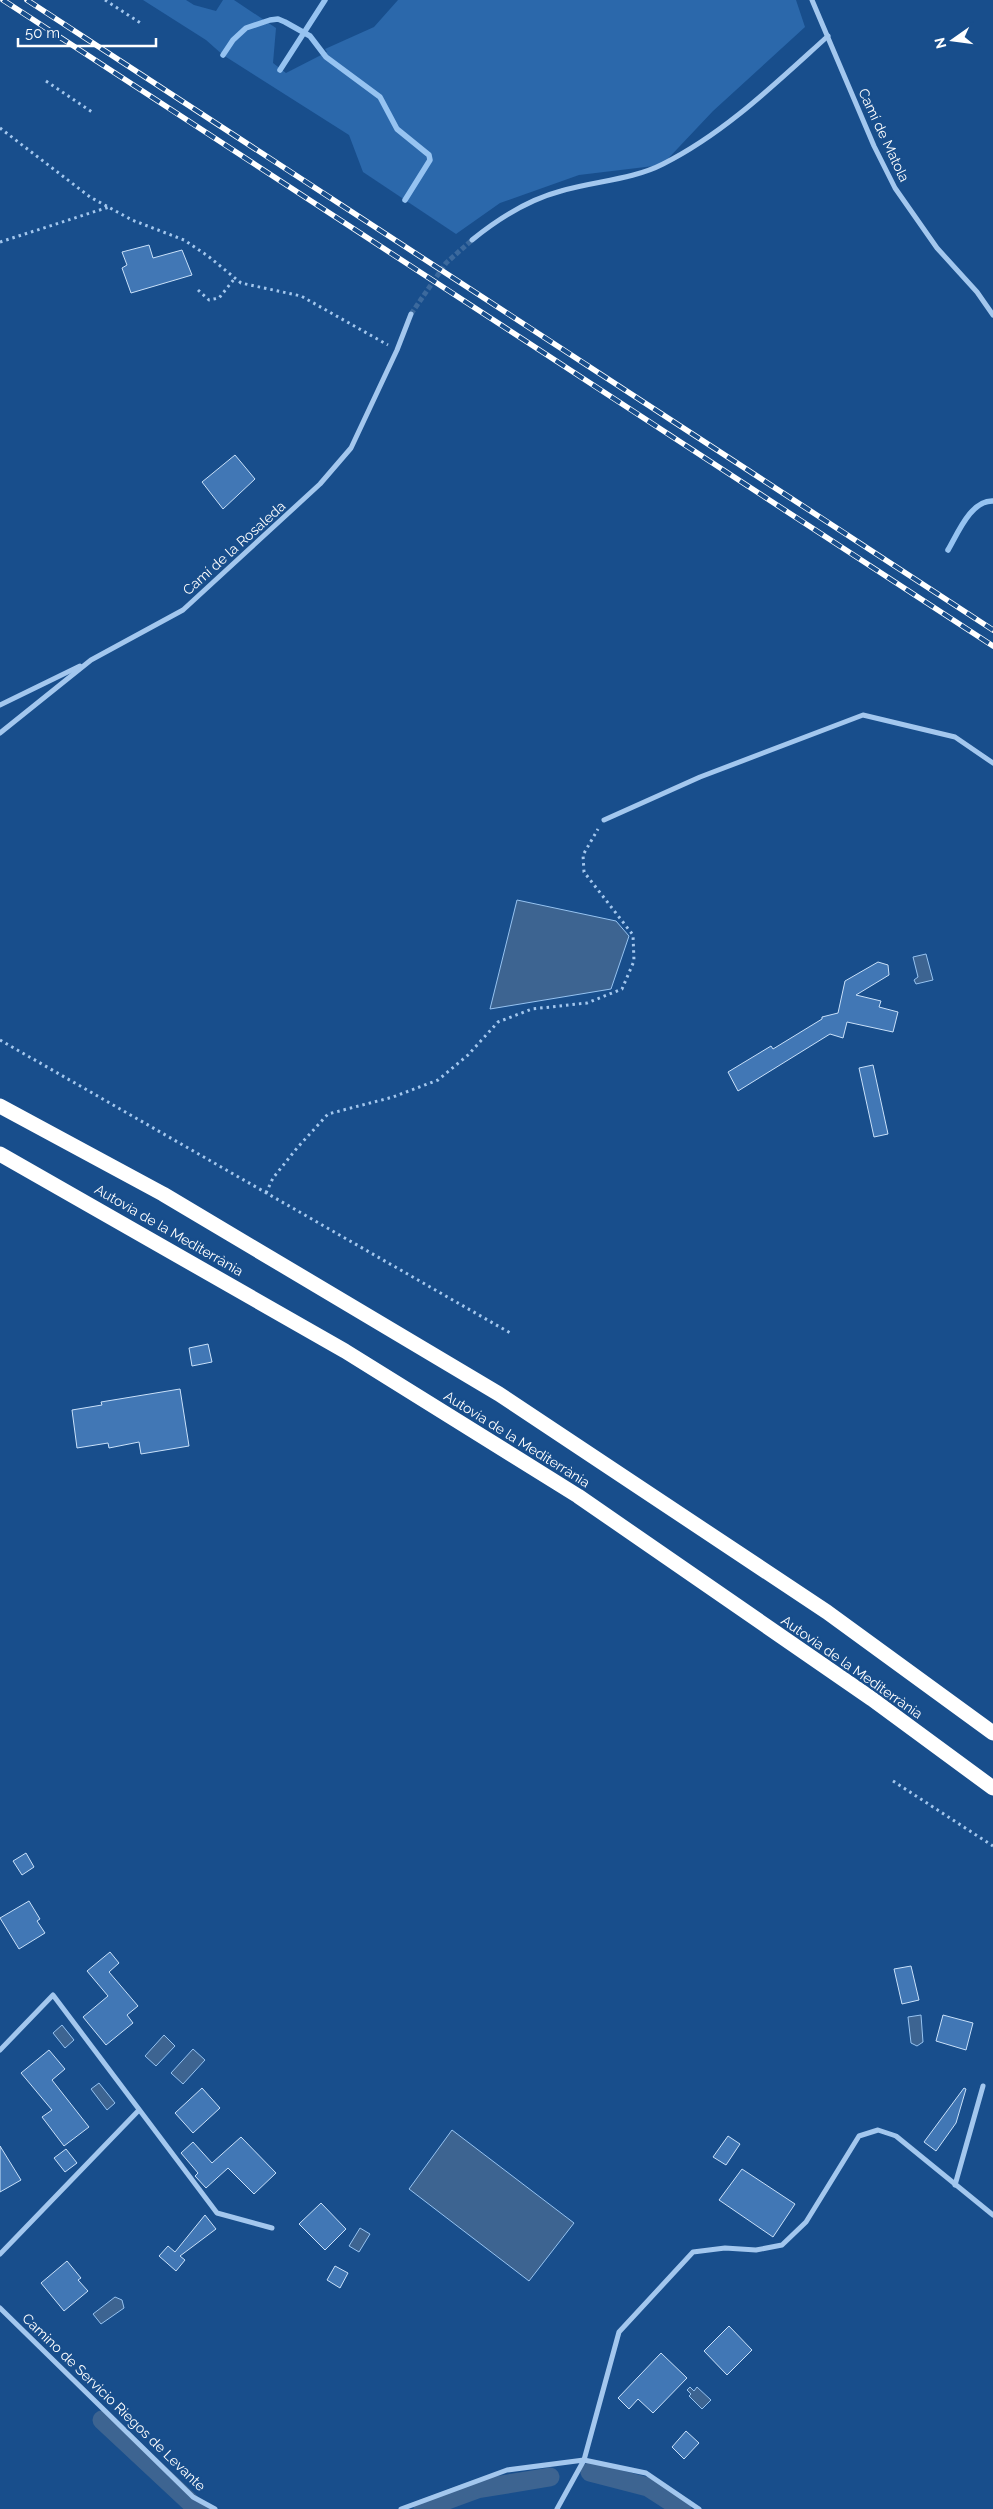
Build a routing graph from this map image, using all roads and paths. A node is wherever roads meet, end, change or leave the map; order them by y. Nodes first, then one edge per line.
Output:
1 (105, 0) edge
2 (812, 0) edge
3 (142, 24) dead end
4 (828, 36) junction
5 (46, 81) dead end
6 (92, 112) dead end
7 (0, 128) edge
8 (109, 207) junction
9 (472, 240) tunnel mouth
10 (0, 242) edge
11 (235, 278) junction
12 (198, 290) dead end
13 (411, 314) tunnel mouth
14 (993, 315) edge
15 (397, 350) junction
16 (91, 660) junction
17 (0, 705) edge
18 (0, 733) edge
19 (993, 763) edge
20 (604, 820) joint
21 (0, 1040) edge
22 (0, 1106) edge
23 (0, 1154) edge
24 (266, 1193) junction
25 (512, 1334) dead end
26 (993, 1733) edge
27 (893, 1781) dead end
28 (993, 1788) edge
29 (993, 1846) edge
30 (0, 2050) edge
31 (983, 2086) dead end
32 (139, 2110) junction
33 (955, 2186) junction
34 (993, 2215) edge
35 (272, 2228) dead end
36 (0, 2254) edge
37 (0, 2308) edge
38 (584, 2460) junction
39 (215, 2509) edge
40 (401, 2509) edge
41 (557, 2509) edge
42 (699, 2509) edge

1 - 3 path
2 - 4 street, Camí de Matola
4 - 9 street
4 - 14 street, Camí de Matola
5 - 6 path
7 - 8 path
8 - 10 path
8 - 11 path
11 - 12 path
11 - 15 path
13 - 15 street, Camí de la Rosaleda
15 - 16 street, Camí de la Rosaleda
16 - 17 street
16 - 18 street, Camí de la Rosaleda
19 - 20 street
20 - 24 path
21 - 24 path
22 - 26 highway, Autovia de la Mediterrània
23 - 28 highway, Autovia de la Mediterrània
24 - 25 path
27 - 29 path
30 - 32 street
31 - 33 street
32 - 35 street
32 - 36 street
33 - 34 street
33 - 38 street
37 - 39 street, Camino de Servicio Riegos de Levante
38 - 40 street
38 - 41 street
38 - 42 street

